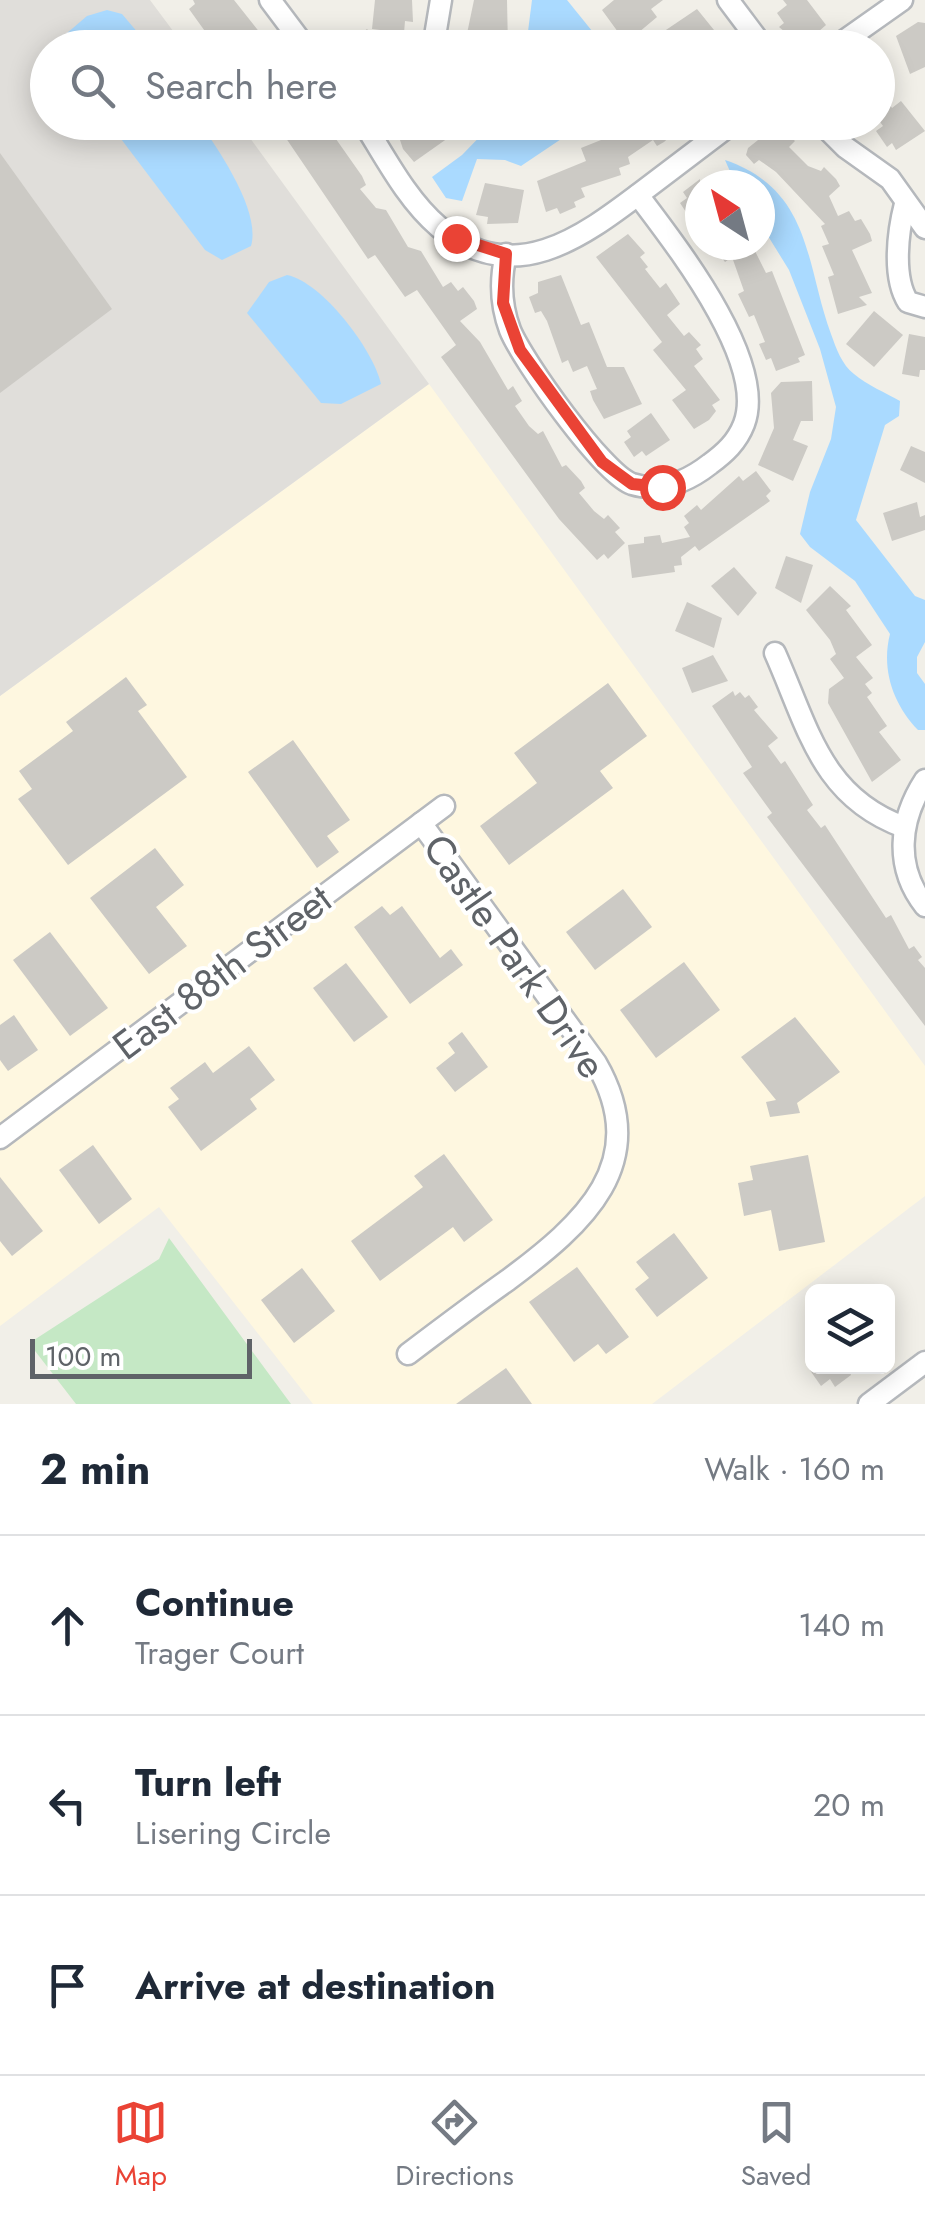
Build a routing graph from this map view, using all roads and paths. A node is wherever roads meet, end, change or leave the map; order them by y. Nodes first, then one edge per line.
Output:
1 (270, 0) edge
2 (441, 0) edge
3 (728, 0) edge
4 (902, 0) edge
5 (292, 30) edge
6 (436, 30) edge
7 (750, 30) edge
8 (860, 30) edge
9 (375, 140) edge
10 (710, 140) edge
11 (837, 140) edge
12 (638, 195) junction
13 (904, 204) junction
14 (925, 228) edge
15 (506, 254) junction
16 (925, 307) edge
17 (775, 653) dead end
18 (925, 780) edge
19 (444, 806) dead end
20 (420, 823) junction
21 (904, 827) junction
22 (925, 906) edge
23 (0, 1138) edge
24 (408, 1354) dead end
25 (925, 1362) edge
26 (869, 1404) edge

1 - 5 street
2 - 6 street
3 - 7 street
4 - 8 street
9 - 15 street
10 - 12 street
11 - 13 street
12 - 15 street
12 - 15 street
13 - 14 street
13 - 16 street
17 - 21 street
18 - 21 street
19 - 20 street, East 88th Street
20 - 23 street, East 88th Street
20 - 24 street, Castle Park Drive
21 - 22 street
25 - 26 street

